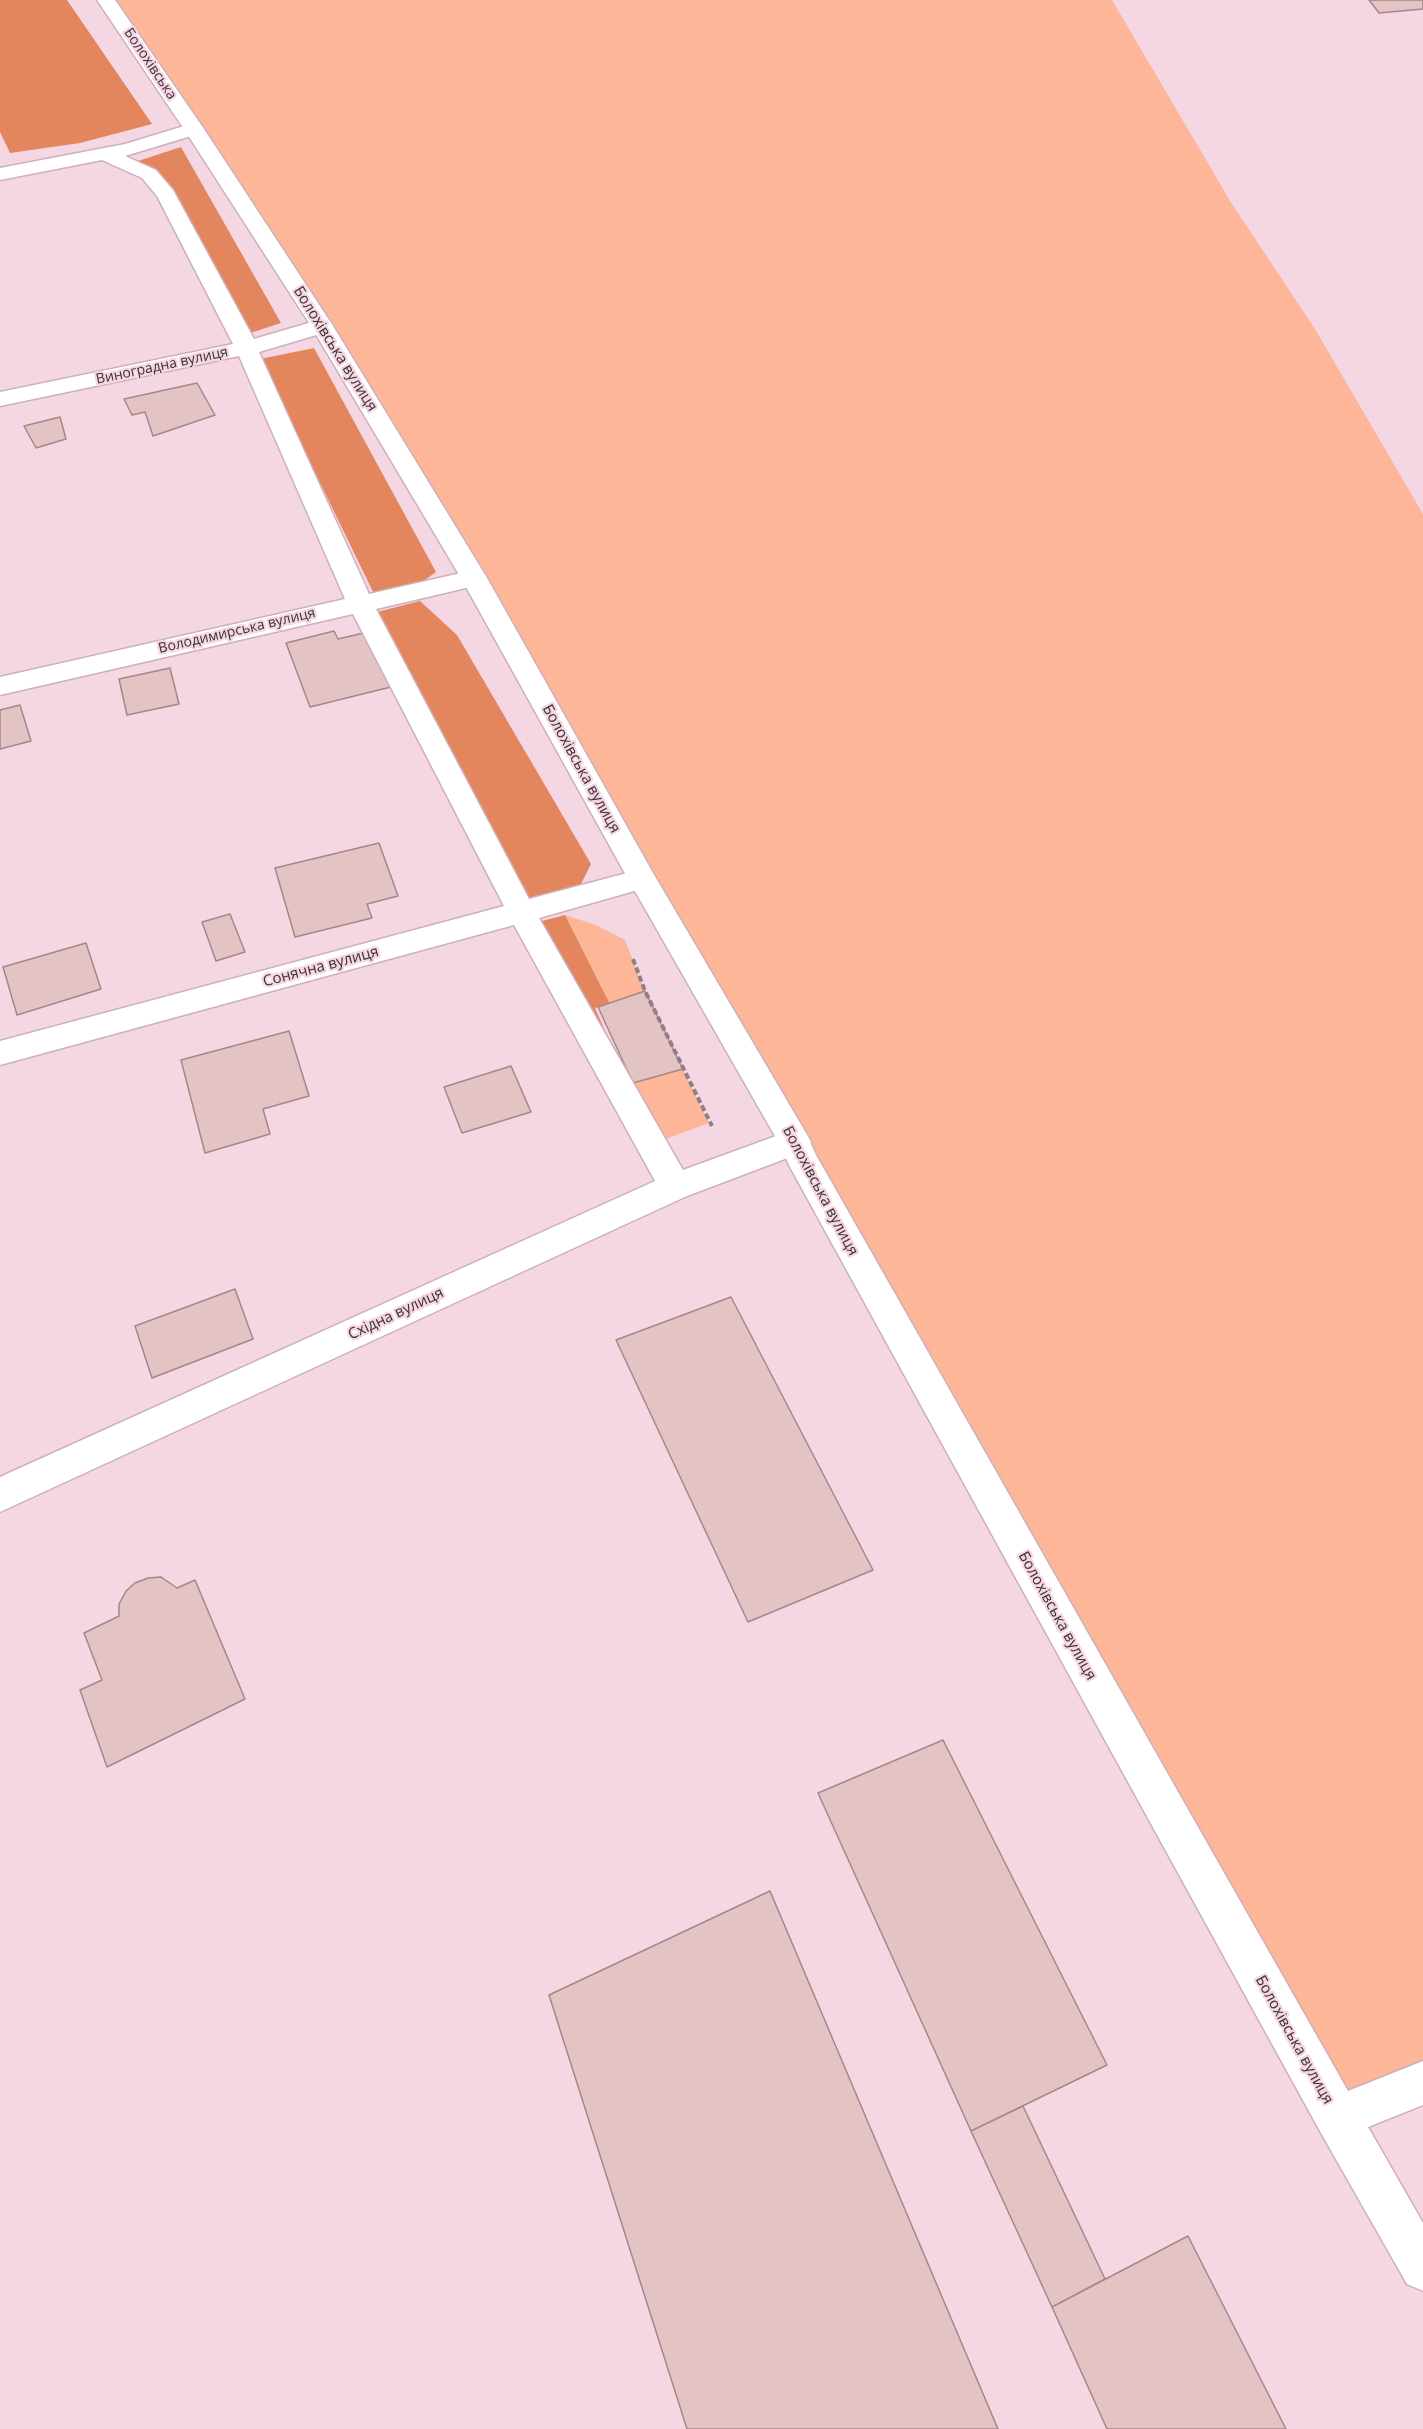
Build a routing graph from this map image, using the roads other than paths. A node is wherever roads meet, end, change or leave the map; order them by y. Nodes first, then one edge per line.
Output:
1 (106, 0) edge
2 (194, 129) junction
3 (103, 153) junction
4 (0, 174) edge
5 (322, 326) junction
6 (247, 348) junction
7 (0, 399) edge
8 (474, 578) junction
9 (360, 603) junction
10 (0, 686) edge
11 (642, 879) junction
12 (522, 913) junction
13 (0, 1053) edge
14 (795, 1142) junction
15 (675, 1187) junction
16 (0, 1495) edge
17 (1423, 2083) edge
18 (1337, 2117) junction
19 (1423, 2268) edge

1 - 2 street, Болохівська
2 - 3 street
2 - 5 street, Болохівська вулиця
3 - 4 street
3 - 6 street
5 - 6 street, Виноградна вулиця
5 - 8 street, Болохівська вулиця
6 - 7 street, Виноградна вулиця
6 - 9 street
8 - 9 street, Володимирська вулиця
8 - 11 street, Болохівська вулиця
9 - 10 street, Володимирська вулиця
9 - 12 street
11 - 12 street, Сонячна вулиця
11 - 14 street, Болохівська вулиця
12 - 13 street, Сонячна вулиця
12 - 15 street
14 - 15 street, Східна вулиця
14 - 18 street, Болохівська вулиця
15 - 16 street, Східна вулиця
17 - 18 street
18 - 19 street, Болохівська вулиця

